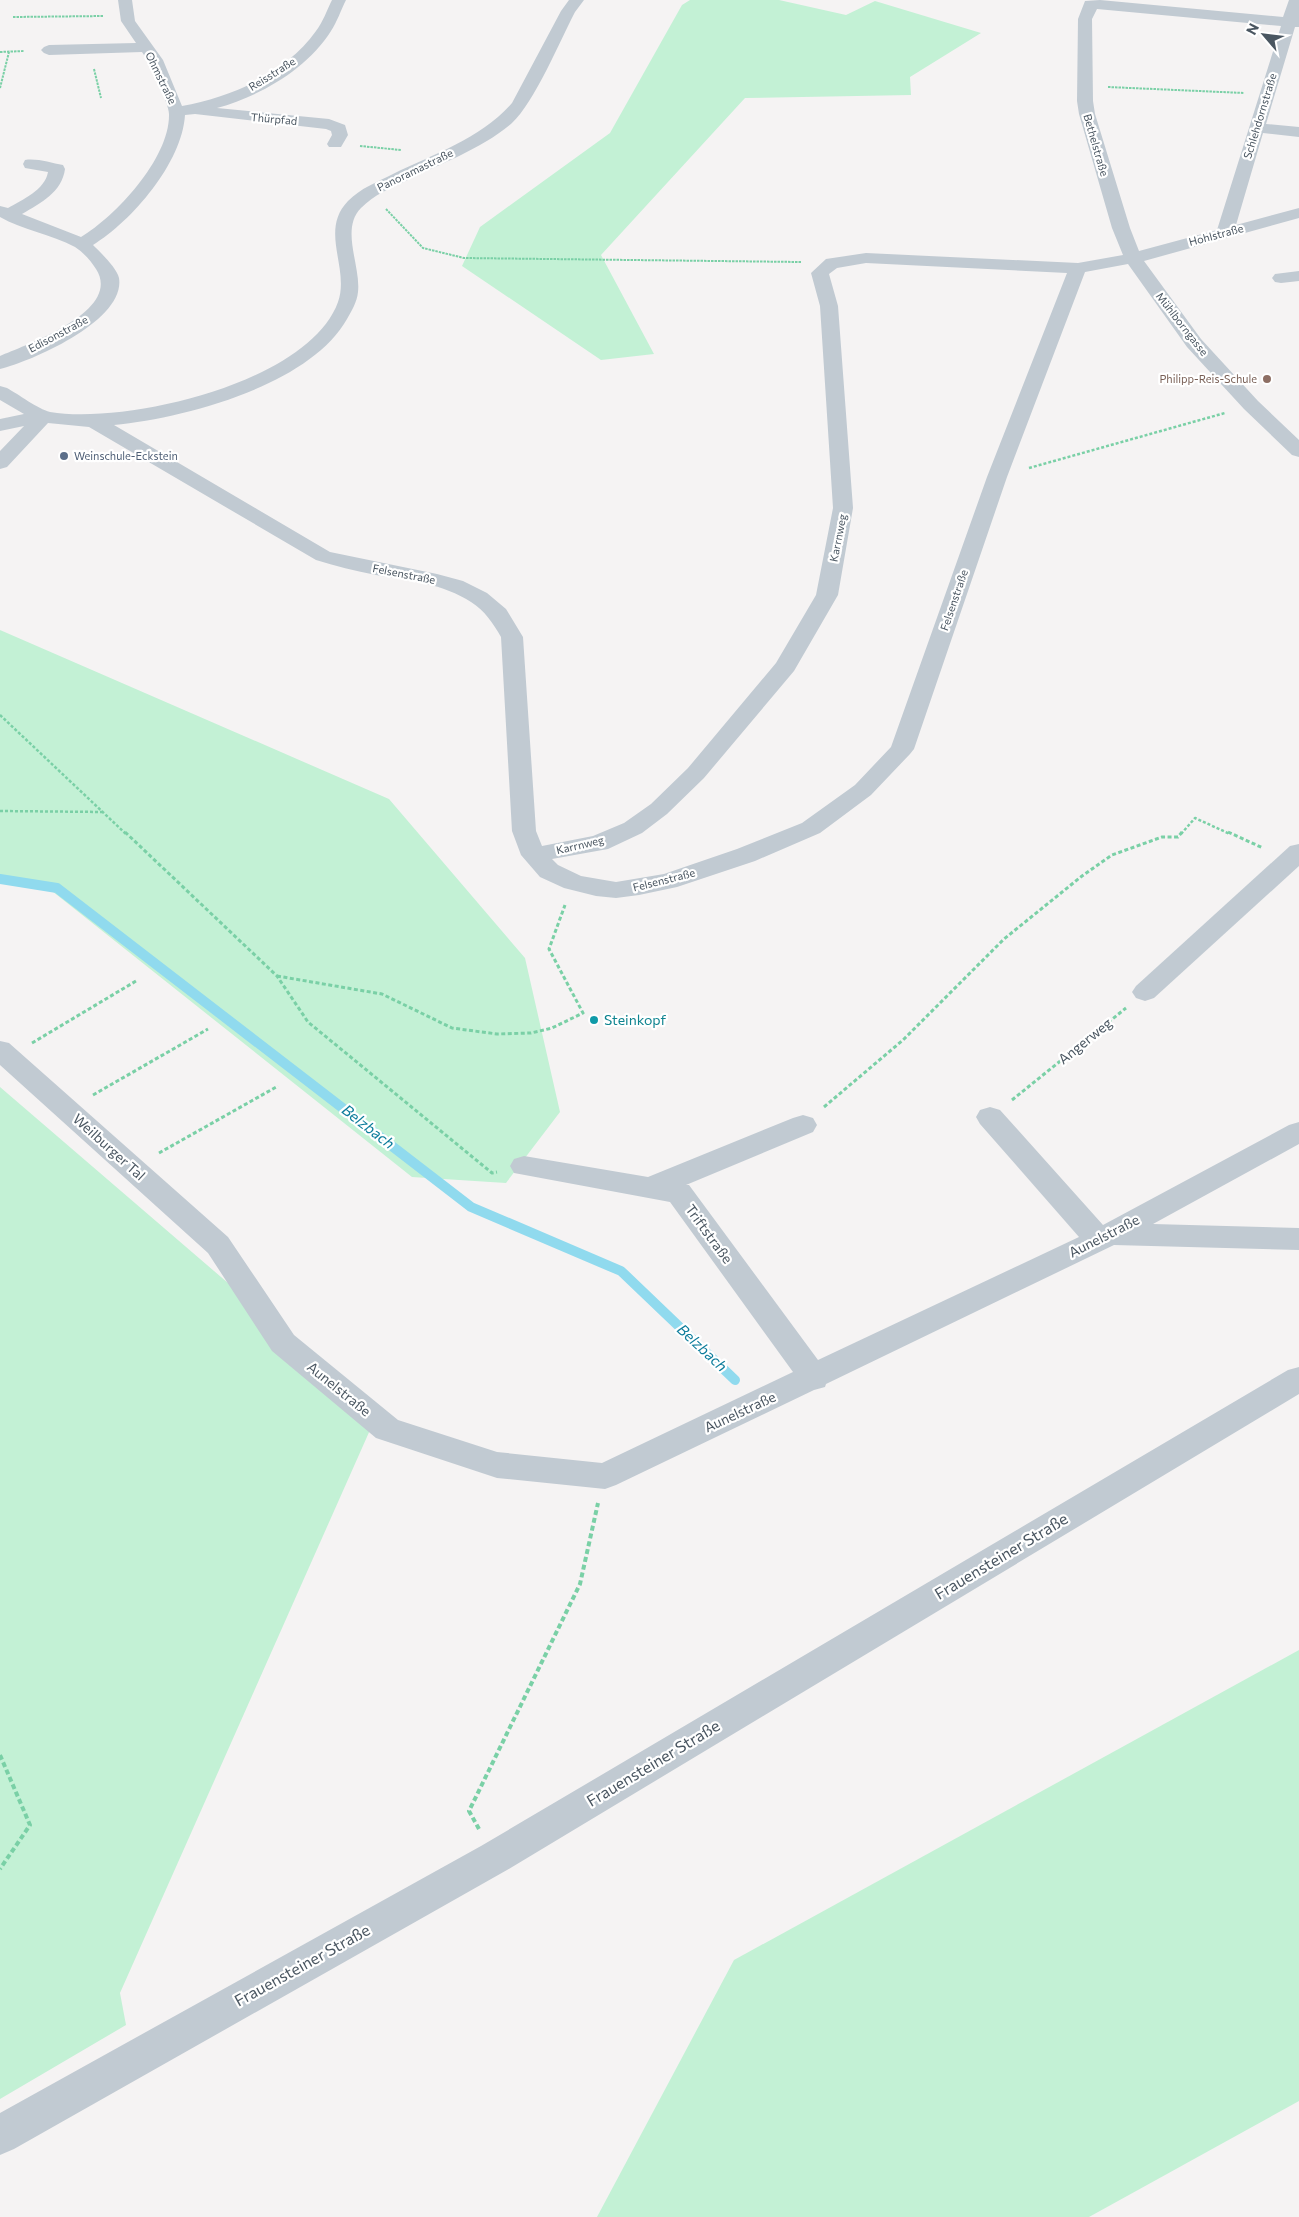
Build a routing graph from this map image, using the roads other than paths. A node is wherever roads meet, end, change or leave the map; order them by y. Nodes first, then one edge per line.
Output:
1 (339, 0) edge
2 (577, 0) edge
3 (1296, 0) edge
4 (1092, 2) edge
5 (126, 8) edge
6 (1294, 22) edge
7 (146, 47) junction
8 (49, 50) dead end
9 (185, 111) junction
10 (1257, 128) junction
11 (1299, 132) edge
12 (335, 144) road end
13 (31, 164) dead end
14 (4, 213) edge
15 (1299, 213) edge
16 (1225, 232) junction
17 (82, 244) junction
18 (1133, 258) junction
19 (1078, 268) junction
20 (0, 363) edge
21 (0, 392) edge
22 (43, 417) junction
23 (93, 421) junction
24 (0, 425) edge
25 (1298, 449) edge
26 (0, 462) edge
27 (533, 856) junction
28 (1295, 856) edge
29 (1146, 992) road end
30 (4, 1054) edge
31 (990, 1117) road end
32 (803, 1125) road end
33 (1299, 1132) edge
34 (524, 1166) road end
35 (650, 1188) junction
36 (1105, 1237) junction
37 (1299, 1239) edge
38 (218, 1245) joint
39 (814, 1378) junction
40 (1299, 1379) edge
41 (0, 2135) edge

1 - 9 street, Reisstraße
2 - 23 street, Panoramastraße
3 - 6 street, Schlehdornstraße
4 - 6 street
4 - 18 street, Bethelstraße
5 - 7 street, Ohmstraße
6 - 10 street, Schlehdornstraße
7 - 8 street
7 - 9 street, Ohmstraße
9 - 12 street, Thürpfad
9 - 17 street, Ohmstraße
10 - 11 street
10 - 16 street, Schlehdornstraße
13 - 14 street
14 - 17 street, Edisonstraße
15 - 16 street, Hohlstraße
16 - 18 street, Hohlstraße
17 - 20 street, Edisonstraße
18 - 19 street
18 - 25 street, Mühlborngasse
19 - 27 street, Felsenstraße
19 - 27 street, Karrnweg
21 - 22 street
22 - 23 street, Panoramastraße
22 - 24 street
22 - 26 street
23 - 27 street, Felsenstraße
28 - 29 street
30 - 38 street, Weilburger Tal
31 - 36 street
32 - 35 street
33 - 36 street, Aunelstraße
34 - 35 street, Triftstraße
35 - 39 street, Triftstraße
36 - 37 street
36 - 39 street, Aunelstraße
38 - 39 street, Aunelstraße
40 - 41 street, Frauensteiner Straße

